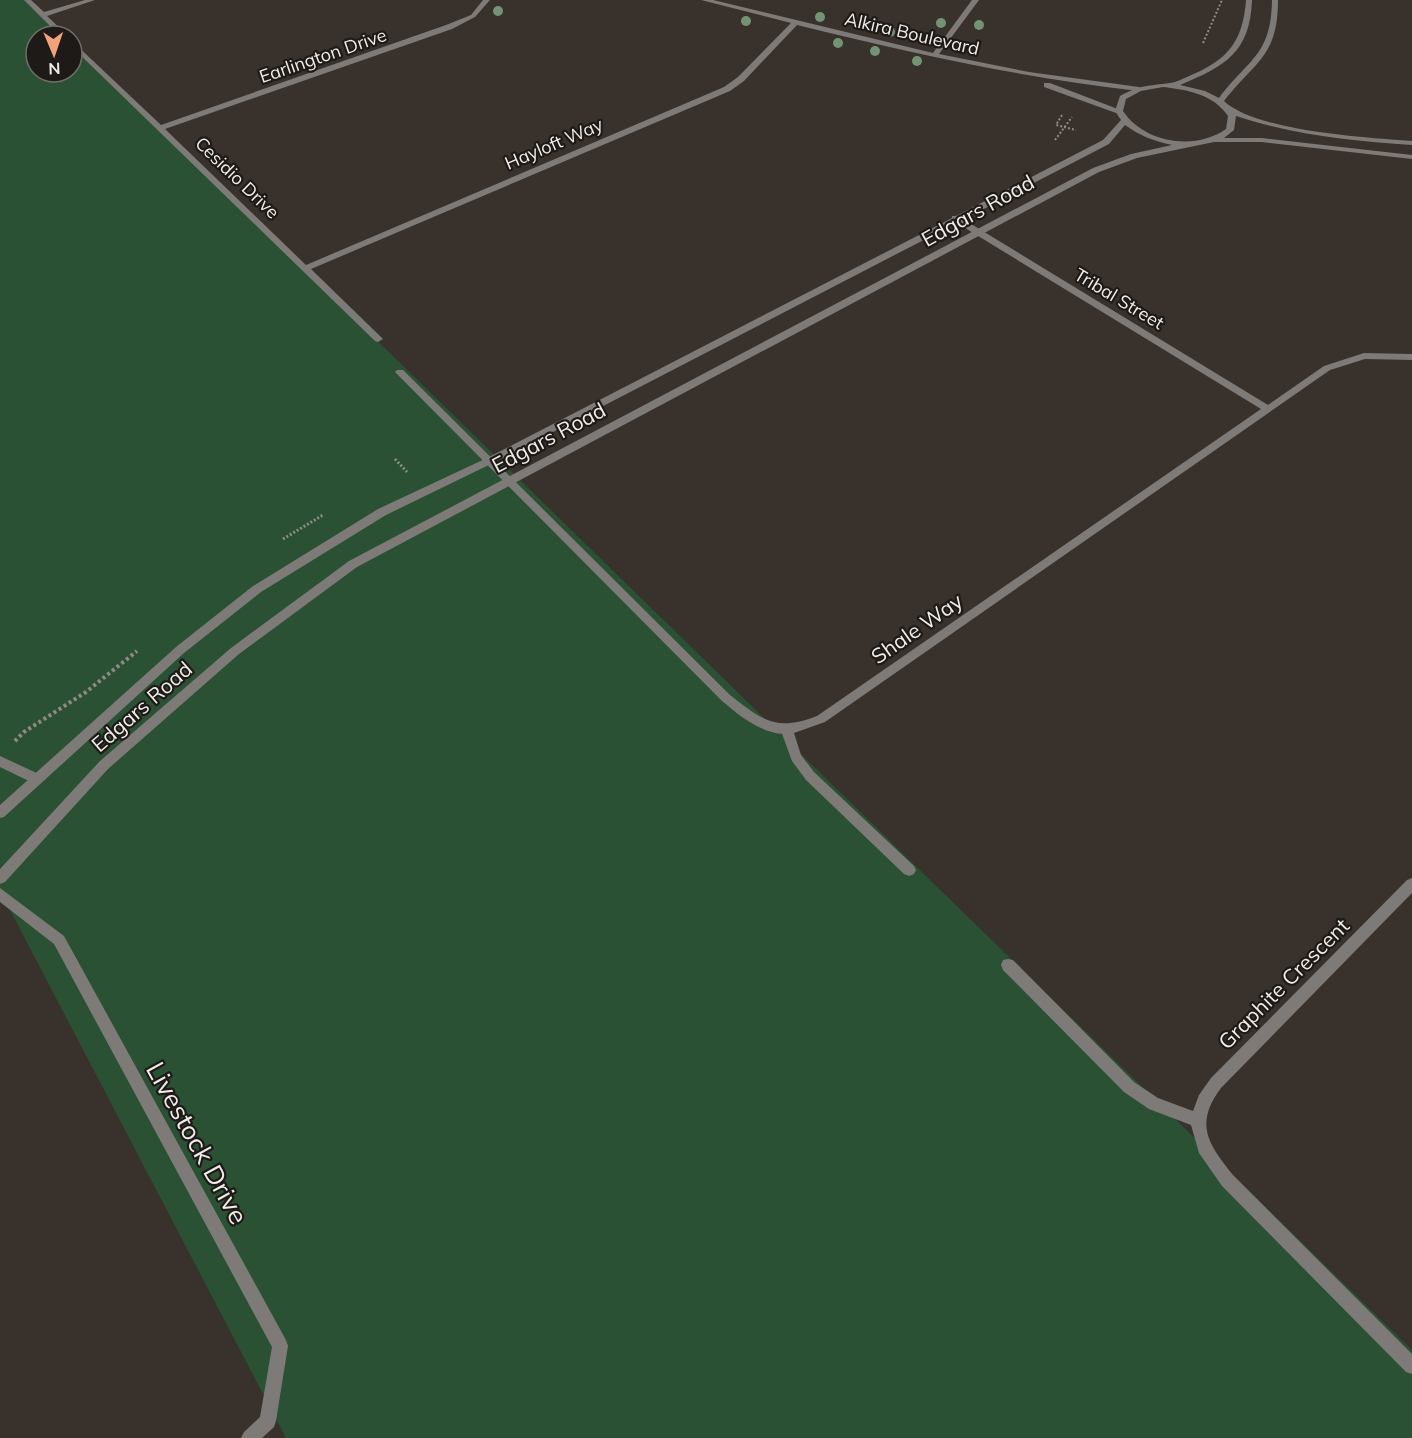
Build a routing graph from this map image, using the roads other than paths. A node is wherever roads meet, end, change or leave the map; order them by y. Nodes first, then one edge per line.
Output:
1 (27, 0) edge
2 (92, 0) edge
3 (487, 0) edge
4 (704, 0) edge
5 (976, 0) edge
6 (1248, 0) edge
7 (1275, 0) edge
8 (42, 15) junction
9 (796, 22) junction
10 (51, 24) edge
11 (84, 54) edge
12 (935, 55) junction
13 (1009, 72) junction
14 (1172, 86) junction
15 (1139, 89) junction
16 (1220, 101) junction
17 (1119, 111) junction
18 (1229, 111) junction
19 (1125, 121) junction
20 (161, 128) junction
21 (1214, 140) junction
22 (1189, 143) junction
23 (1412, 143) edge
24 (1412, 157) edge
25 (955, 218) junction
26 (980, 233) junction
27 (306, 268) junction
28 (378, 339) dead end
29 (1412, 357) edge
30 (400, 372) dead end
31 (1266, 408) junction
32 (490, 460) junction
33 (507, 482) junction
34 (788, 731) junction
35 (0, 761) edge
36 (37, 779) junction
37 (0, 813) edge
38 (909, 870) dead end
39 (0, 878) edge
40 (1412, 884) edge
41 (0, 894) edge
42 (1008, 965) dead end
43 (1198, 1120) junction
44 (1412, 1366) edge
45 (250, 1438) edge

1 - 8 street
2 - 8 street
3 - 20 street, Earlington Drive
4 - 9 street, Alkira Boulevard
5 - 12 street
6 - 14 street
7 - 16 street
8 - 10 street
9 - 12 street, Alkira Boulevard
9 - 27 street, Hayloft Way
11 - 20 street, Cesidio Drive
12 - 13 street, Alkira Boulevard
13 - 15 street, Alkira Boulevard
13 - 17 street, Alkira Boulevard
14 - 15 street, Alkira Boulevard
14 - 16 street
15 - 17 street
16 - 18 street
17 - 19 street
18 - 21 street
18 - 23 street
19 - 22 street
19 - 25 street, Edgars Road
20 - 27 street, Cesidio Drive
21 - 22 street
21 - 24 street
22 - 26 street, Edgars Road
25 - 26 street, Tribal Street
25 - 32 street, Edgars Road
26 - 31 street, Tribal Street
26 - 33 street, Edgars Road
27 - 28 street, Cesidio Drive
29 - 31 street, Shale Way
30 - 32 street
31 - 34 street, Shale Way
32 - 33 street
32 - 36 street, Edgars Road
33 - 34 street
33 - 39 street, Edgars Road
34 - 38 street
35 - 36 street
36 - 37 street, Edgars Road
40 - 43 street, Graphite Crescent
41 - 45 street, Livestock Drive
42 - 43 street
43 - 44 street

